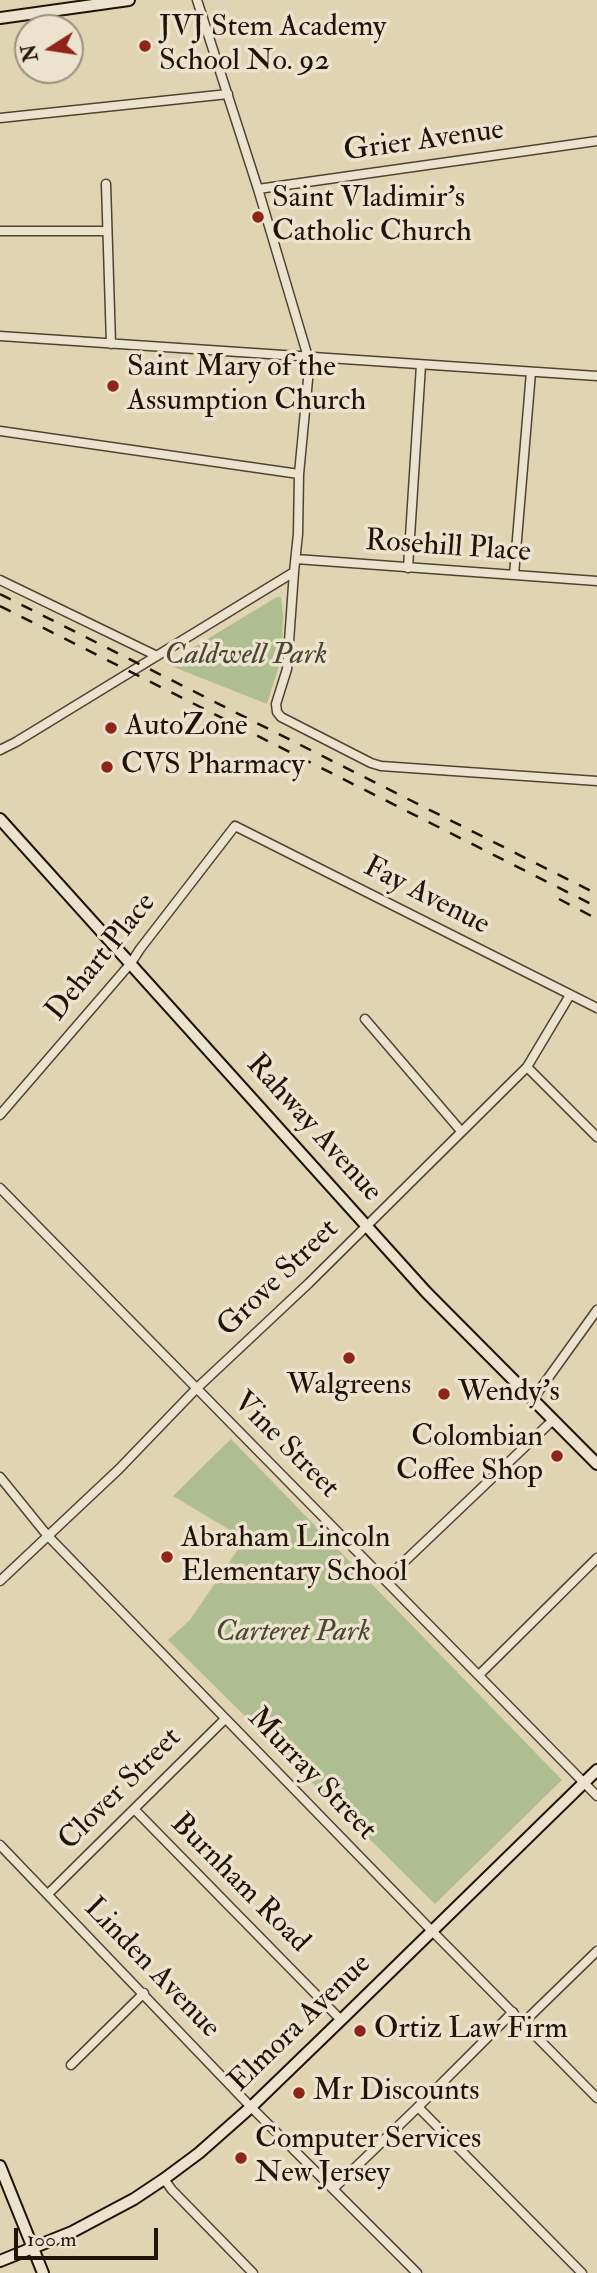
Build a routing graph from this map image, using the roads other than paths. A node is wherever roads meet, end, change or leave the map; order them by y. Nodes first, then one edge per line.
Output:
1 (129, 0) edge
2 (197, 0) edge
3 (0, 18) edge
4 (228, 94) junction
5 (0, 118) edge
6 (597, 141) edge
7 (106, 184) dead end
8 (258, 189) junction
9 (0, 231) edge
10 (107, 231) junction
11 (0, 336) edge
12 (111, 344) junction
13 (308, 357) junction
14 (421, 365) junction
15 (531, 372) junction
16 (597, 376) edge
17 (0, 431) edge
18 (299, 474) junction
19 (296, 559) junction
20 (408, 568) junction
21 (294, 572) junction
22 (514, 575) junction
23 (0, 580) edge
24 (597, 581) edge
25 (156, 656) junction
26 (0, 750) edge
27 (597, 781) edge
28 (0, 819) edge
29 (235, 826) joint
30 (131, 963) junction
31 (570, 995) junction
32 (597, 1008) edge
33 (365, 1019) dead end
34 (527, 1068) junction
35 (0, 1115) edge
36 (461, 1131) junction
37 (597, 1137) edge
38 (0, 1188) edge
39 (367, 1226) junction
40 (597, 1310) edge
41 (196, 1389) junction
42 (533, 1399) junction
43 (552, 1420) junction
44 (597, 1464) edge
45 (0, 1477) edge
46 (47, 1535) junction
47 (597, 1558) edge
48 (386, 1580) junction
49 (0, 1581) edge
50 (479, 1675) junction
51 (225, 1719) junction
52 (597, 1770) edge
53 (584, 1783) junction
54 (597, 1796) edge
55 (134, 1810) junction
56 (0, 1845) edge
57 (48, 1894) junction
58 (433, 1932) junction
59 (597, 1951) edge
60 (144, 1993) junction
61 (513, 2012) junction
62 (341, 2020) junction
63 (523, 2023) junction
64 (71, 2065) dead end
65 (597, 2098) edge
66 (251, 2107) junction
67 (418, 2107) junction
68 (0, 2166) edge
69 (164, 2179) junction
70 (333, 2189) junction
71 (33, 2248) junction
72 (0, 2261) edge
73 (43, 2273) edge
74 (253, 2273) edge
75 (417, 2273) edge
76 (582, 2273) edge

1 - 3 main road
2 - 4 street
4 - 5 street
4 - 8 street
6 - 8 street, Grier Avenue
7 - 10 street
8 - 13 street
9 - 10 street
10 - 12 street
11 - 12 street
12 - 13 street
13 - 14 street
13 - 18 street
14 - 15 street
14 - 20 street
15 - 16 street
15 - 22 street
17 - 18 street
18 - 19 street
19 - 20 street, Rosehill Place
19 - 21 street
20 - 22 street, Rosehill Place
21 - 25 street
21 - 27 street
22 - 24 street, Rosehill Place
23 - 25 street
25 - 26 street
28 - 30 main road, Rahway Avenue
29 - 30 street, Dehart Place
29 - 31 street, Fay Avenue
30 - 35 street, Dehart Place
30 - 39 main road, Rahway Avenue
31 - 32 street, Fay Avenue
31 - 34 street, Grove Street
33 - 36 street
34 - 36 street, Grove Street
34 - 37 street
36 - 39 street, Grove Street
38 - 41 street, Vine Street
39 - 41 street, Grove Street
39 - 42 main road, Rahway Avenue
40 - 42 street
41 - 46 street, Grove Street
41 - 48 street, Vine Street
42 - 43 main road, Rahway Avenue
43 - 44 main road, Rahway Avenue
43 - 48 street
45 - 46 street, Murray Street
46 - 49 street, Grove Street
46 - 51 street, Murray Street
47 - 50 street
48 - 50 street, Vine Street
50 - 53 street, Vine Street
51 - 55 street, Clover Street
51 - 58 street, Murray Street
52 - 53 main road, Elmora Avenue
53 - 54 street, Vine Street
53 - 58 main road, Elmora Avenue
55 - 57 street, Clover Street
55 - 62 street, Burnham Road
56 - 57 street, Linden Avenue
57 - 60 street, Linden Avenue
58 - 61 street, Murray Street
58 - 62 main road, Elmora Avenue
59 - 63 street
60 - 64 street
60 - 66 street, Linden Avenue
61 - 63 street, Murray Street
61 - 67 street
62 - 66 main road, Elmora Avenue
63 - 65 street, Murray Street
66 - 69 main road, Elmora Avenue
66 - 70 street, Linden Avenue
67 - 70 street
67 - 76 street
68 - 71 main road
69 - 71 main road, Elmora Avenue
69 - 74 street
70 - 75 street, Linden Avenue
71 - 72 main road, Elmora Avenue
71 - 73 main road

